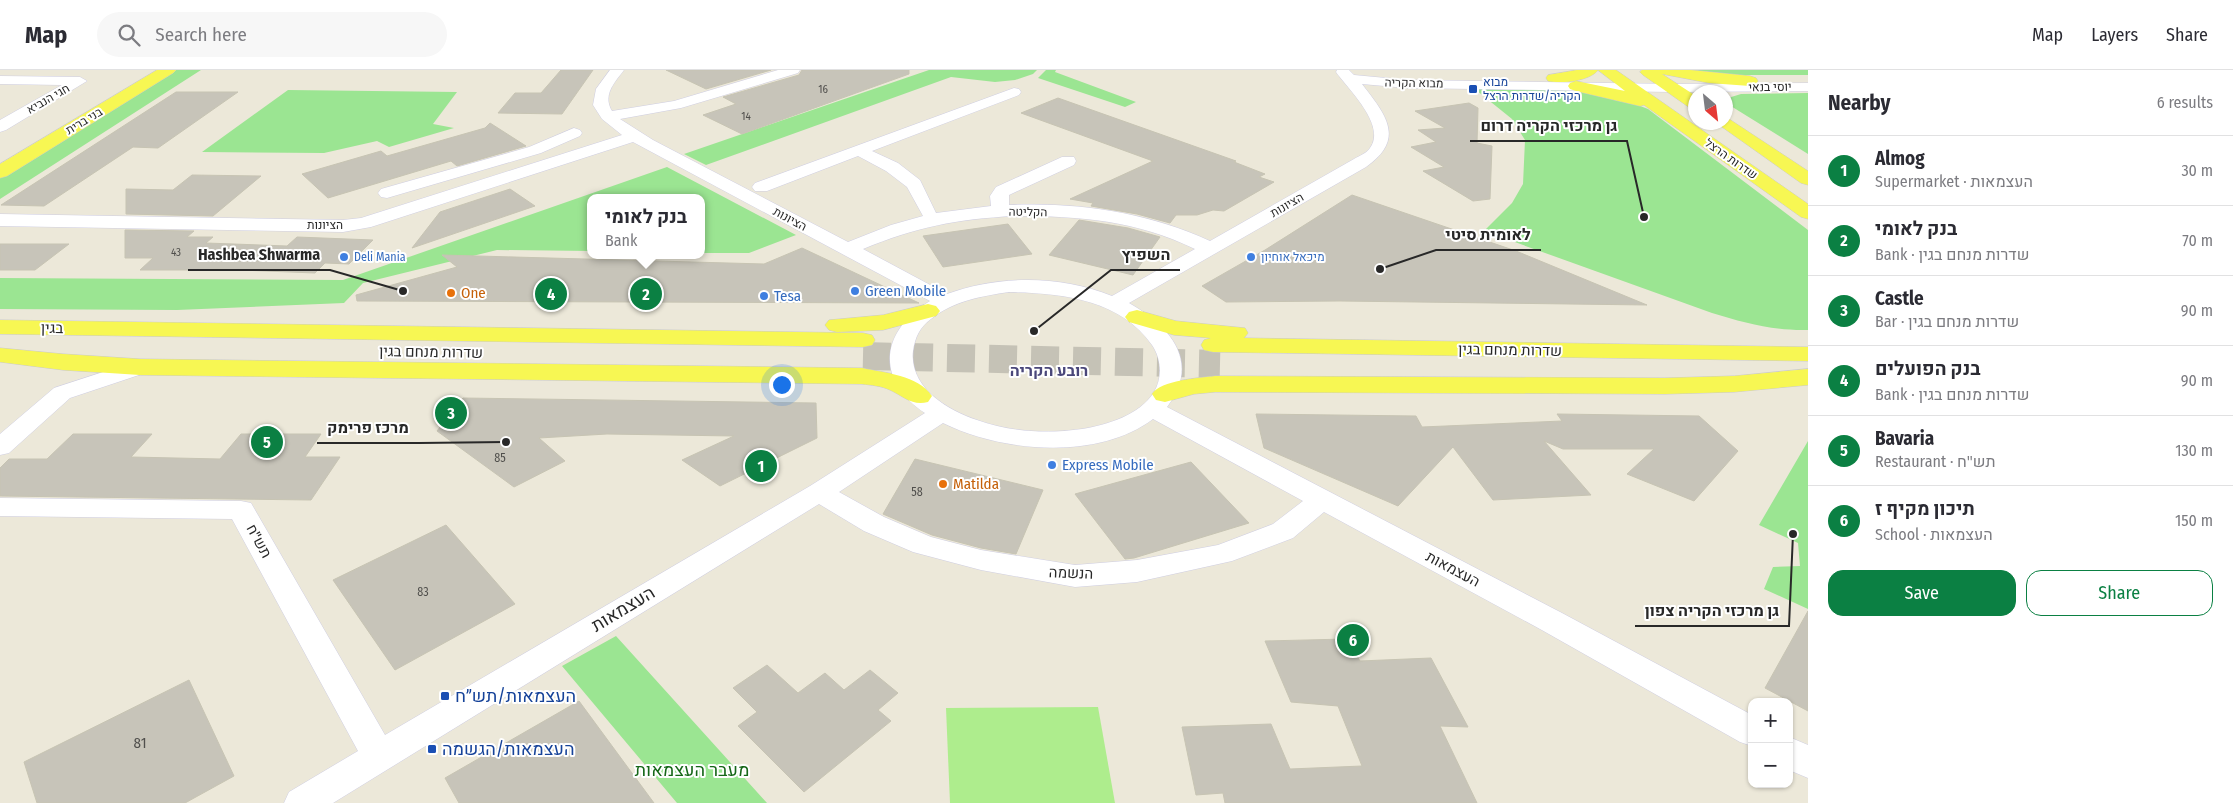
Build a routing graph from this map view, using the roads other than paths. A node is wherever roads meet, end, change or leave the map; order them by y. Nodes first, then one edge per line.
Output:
1 (138, 70) edge
2 (168, 70) edge
3 (617, 70) edge
4 (793, 70) edge
5 (1366, 70) edge
6 (1590, 70) edge
7 (1606, 70) edge
8 (1645, 70) edge
9 (1345, 74) edge
10 (1554, 78) junction
11 (1808, 79) edge
12 (0, 80) edge
13 (120, 80) dead end
14 (1405, 80) junction
15 (1666, 80) edge
16 (1750, 81) joint
17 (1625, 84) junction
18 (1576, 86) junction
19 (1808, 87) edge
20 (1766, 88) junction
21 (1733, 91) edge
22 (1014, 92) dead end
23 (1688, 98) edge
24 (1369, 106) junction
25 (1660, 109) junction
26 (607, 116) junction
27 (0, 127) edge
28 (1733, 129) edge
29 (574, 133) dead end
30 (636, 136) junction
31 (858, 150) junction
32 (1068, 161) dead end
33 (0, 172) edge
34 (1808, 179) edge
35 (1769, 186) junction
36 (761, 187) dead end
37 (388, 193) dead end
38 (1808, 208) edge
39 (1002, 211) junction
40 (928, 212) dead end
41 (1808, 213) edge
42 (0, 220) edge
43 (1210, 248) junction
44 (847, 249) junction
45 (1112, 304) junction
46 (937, 306) junction
47 (1137, 317) junction
48 (0, 327) edge
49 (103, 329) junction
50 (0, 353) edge
51 (1715, 353) junction
52 (1808, 354) edge
53 (63, 362) junction
54 (140, 367) junction
55 (1808, 376) edge
56 (62, 392) junction
57 (1158, 402) junction
58 (931, 405) junction
59 (0, 447) edge
60 (818, 492) junction
61 (1323, 499) junction
62 (0, 507) edge
63 (1748, 730) edge
64 (1793, 754) edge
65 (379, 757) junction
66 (1808, 763) edge
67 (302, 803) edge

1 - 13 main road
2 - 33 main road, בני ברית
3 - 26 street
4 - 26 street
5 - 14 street
6 - 10 main road
7 - 17 main road, שדרות הרצל
8 - 15 main road
9 - 14 street, מבוא הקריה
9 - 24 street, הציונות
10 - 14 street, מבוא הקריה
10 - 17 street, מבוא הקריה
11 - 16 street, יוסי בנאי
12 - 27 street, חגי הנביא
14 - 18 street, מבוא הקריה
14 - 24 street
15 - 16 main road
15 - 17 street, מבוא הקריה
15 - 20 street, יוסי בנאי
15 - 23 main road
17 - 18 street, מבוא הקריה
17 - 25 main road, שדרות הרצל
18 - 25 main road
19 - 20 street, יוסי בנאי
20 - 21 main road
22 - 31 street
24 - 43 street, הציונות
25 - 35 main road, שדרות הרצל
26 - 30 street, הציונות
28 - 34 main road, שדרות הרצל
29 - 37 street
30 - 42 street, הציונות
30 - 44 street, הציונות
31 - 36 street
31 - 40 street
32 - 39 street
35 - 38 street
35 - 41 main road, שדרות הרצל
39 - 43 street, הקליטה
39 - 44 street, הקליטה
43 - 45 street, הציונות
44 - 46 street, הציונות
45 - 46 street
45 - 47 street
46 - 49 main road
46 - 58 street
47 - 51 main road
47 - 57 street
48 - 49 main road, בגין
49 - 50 main road, שדרות מנחם בגין
50 - 53 main road
51 - 52 main road, שדרות מנחם בגין
51 - 55 main road, שדרות מנחם בגין
53 - 54 main road
53 - 56 street
54 - 56 street
54 - 58 main road
55 - 57 main road
56 - 59 street
57 - 58 street
57 - 61 street, העצמאות
58 - 60 street, העצמאות
60 - 61 street, הנשמה
60 - 65 street, העצמאות
61 - 63 street, העצמאות
62 - 65 street, תש"ח
64 - 66 street
65 - 67 street, העצמאות

